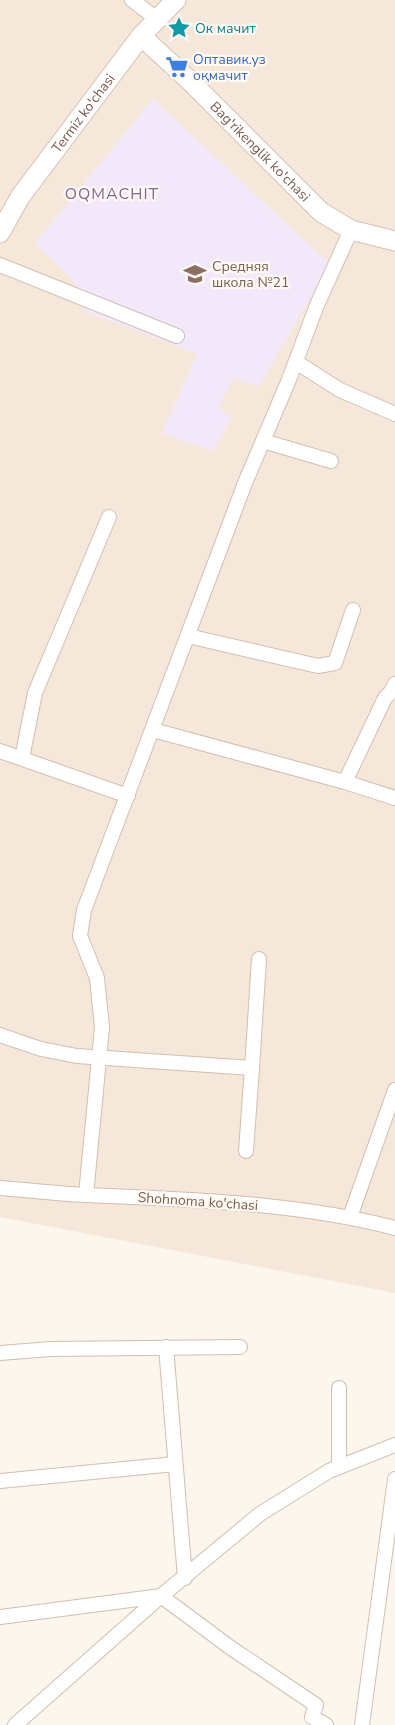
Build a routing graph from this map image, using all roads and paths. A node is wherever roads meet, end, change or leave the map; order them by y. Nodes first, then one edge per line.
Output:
1 (132, 0) edge
2 (176, 0) edge
3 (156, 19) junction
4 (141, 36) junction
5 (351, 230) junction
6 (0, 233) edge
7 (395, 241) edge
8 (0, 266) edge
9 (177, 336) dead end
10 (296, 362) junction
11 (395, 414) edge
12 (263, 441) junction
13 (331, 461) dead end
14 (109, 517) dead end
15 (353, 610) dead end
16 (188, 636) junction
17 (395, 684) edge
18 (152, 730) junction
19 (0, 751) edge
20 (22, 758) junction
21 (345, 782) junction
22 (128, 796) junction
23 (395, 798) edge
24 (259, 960) dead end
25 (0, 1035) edge
26 (100, 1059) junction
27 (252, 1068) junction
28 (395, 1090) edge
29 (246, 1151) dead end
30 (0, 1188) edge
31 (86, 1195) junction
32 (350, 1217) junction
33 (395, 1228) edge
34 (240, 1347) dead end
35 (166, 1348) junction
36 (0, 1353) edge
37 (339, 1388) dead end
38 (395, 1445) edge
39 (175, 1464) junction
40 (339, 1467) junction
41 (395, 1479) edge
42 (0, 1481) edge
43 (185, 1578) junction
44 (161, 1596) junction
45 (0, 1617) edge
46 (310, 1721) edge
47 (15, 1725) edge
48 (326, 1725) edge
49 (362, 1725) edge

1 - 3 street
2 - 3 main road, Termiz ko'chasi
3 - 4 main road, Termiz ko'chasi
4 - 5 main road, Bag'rikenglik ko'chasi
4 - 6 main road, Termiz ko'chasi
5 - 7 main road, Bag'rikenglik ko'chasi
5 - 10 street
8 - 9 street
10 - 11 street
10 - 12 street
12 - 13 street
12 - 16 street
14 - 20 street
15 - 16 street
16 - 18 street
17 - 21 street
18 - 21 street
18 - 22 street
19 - 20 street
20 - 22 street
21 - 23 street
22 - 26 street
24 - 27 street
25 - 26 street
26 - 27 street
26 - 31 street
27 - 29 street
28 - 32 street
30 - 31 street, Shohnoma ko'chasi
31 - 32 street, Shohnoma ko'chasi
32 - 33 street, Shohnoma ko'chasi
34 - 35 street
35 - 36 street
35 - 39 street
37 - 40 street
38 - 40 street
39 - 42 street
39 - 43 street
40 - 43 street
41 - 49 street
43 - 44 street
44 - 45 street
44 - 46 street
44 - 47 street
46 - 48 street

